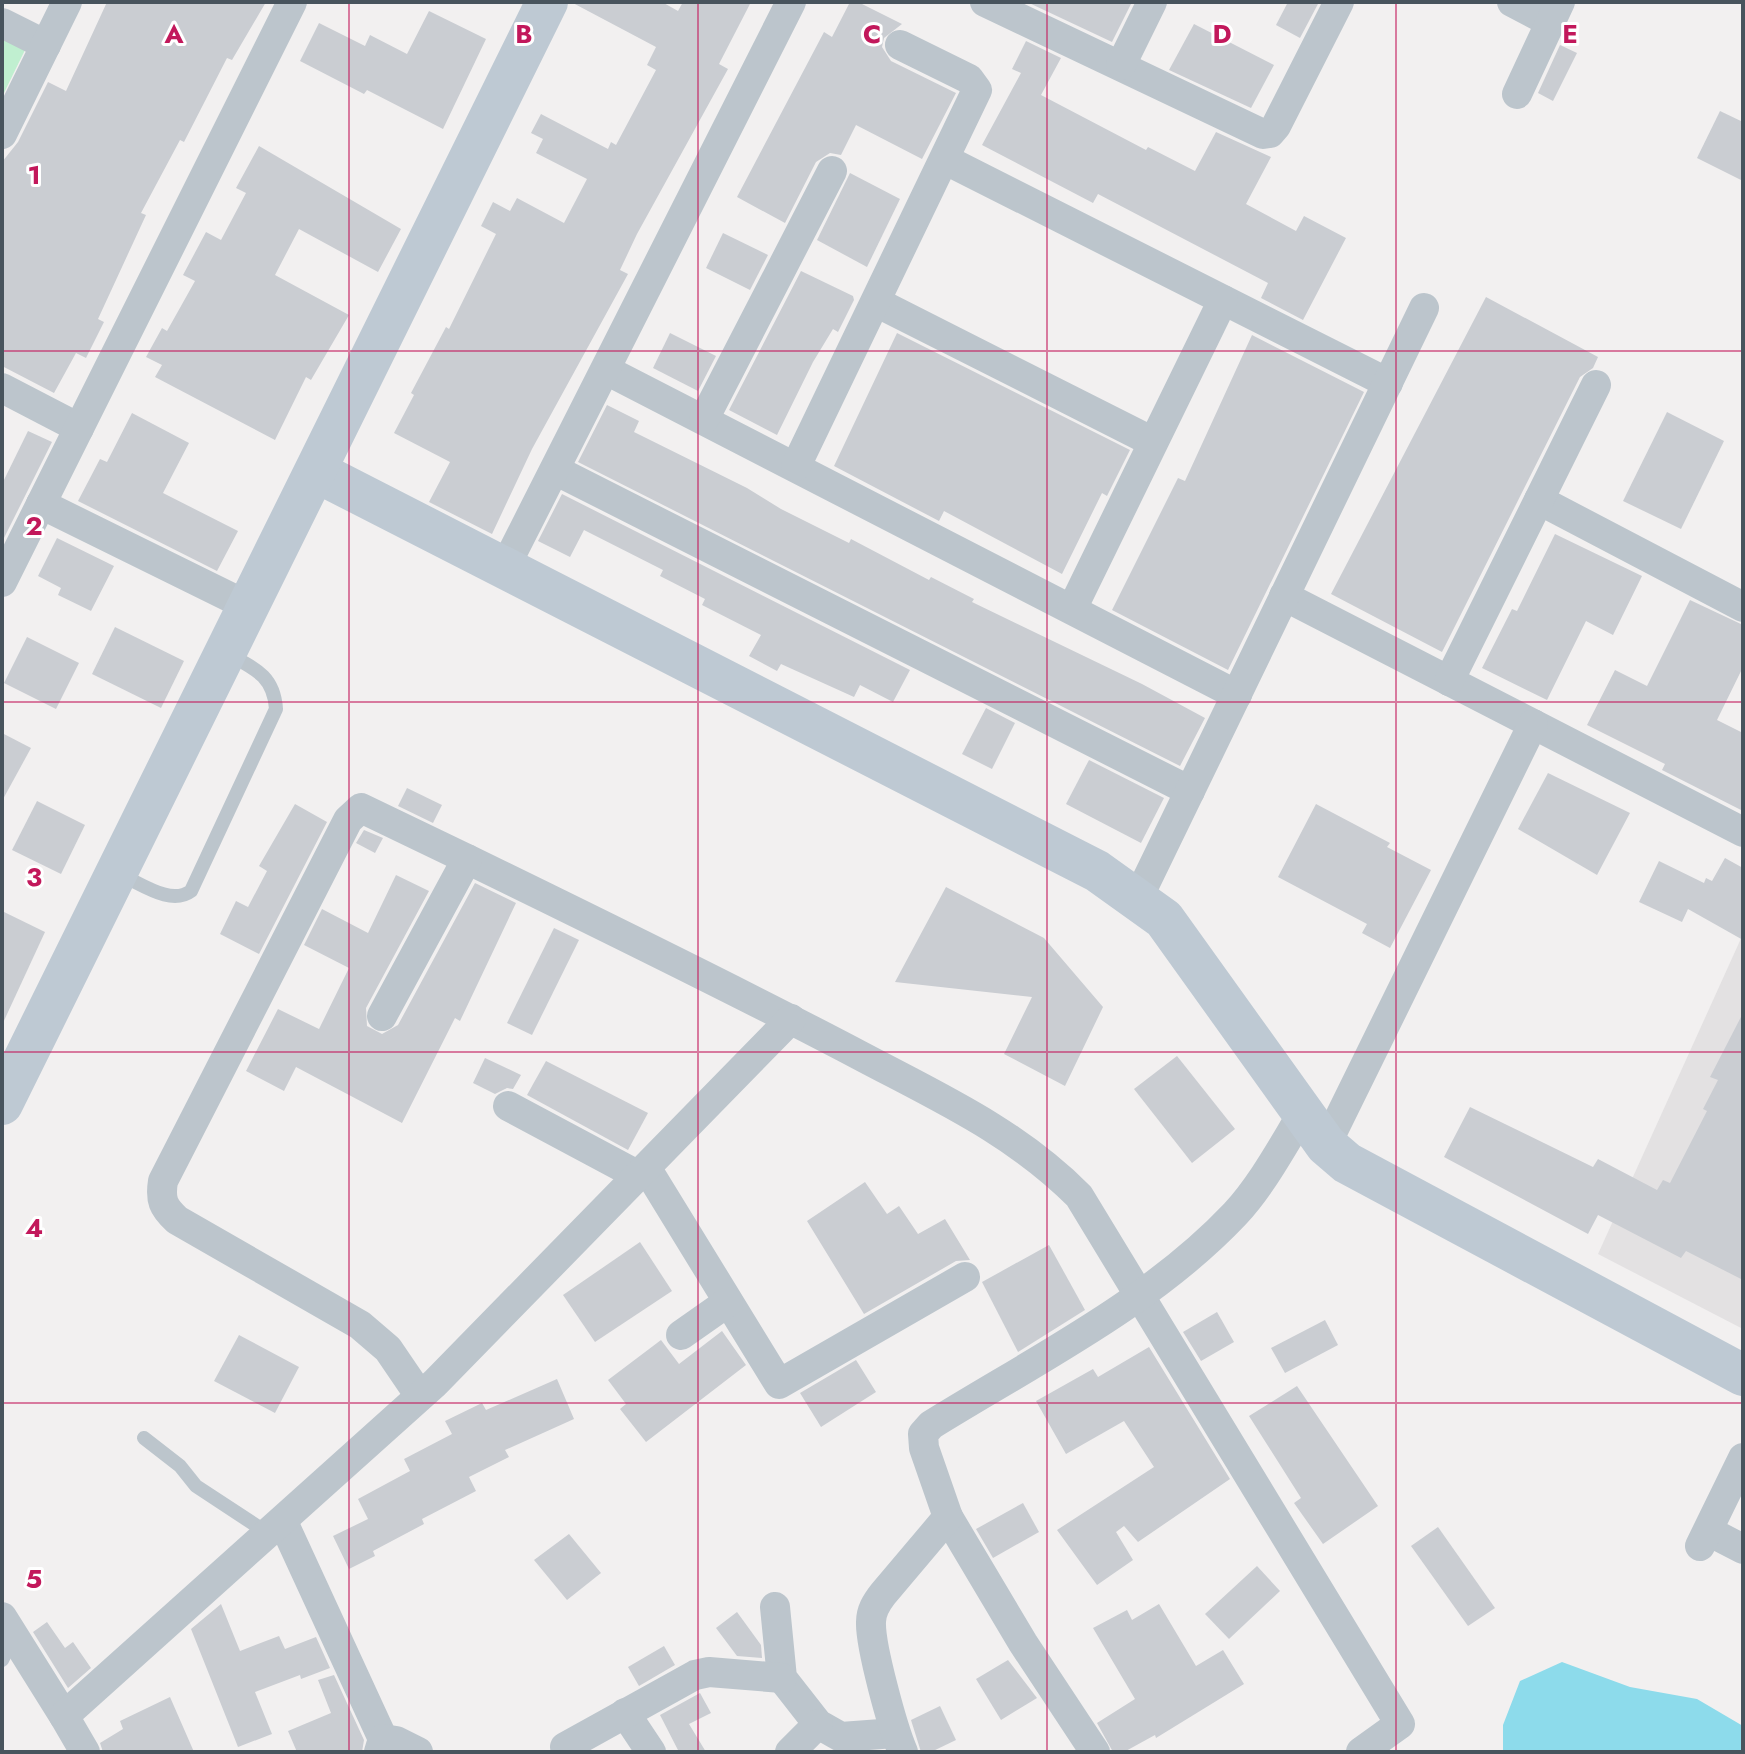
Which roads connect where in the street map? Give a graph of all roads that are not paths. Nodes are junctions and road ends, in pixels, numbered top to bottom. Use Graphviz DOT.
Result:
graph roads {
  1 [pos="67,2"];
  2 [pos="292,2"];
  3 [pos="547,2"];
  4 [pos="791,2"];
  5 [pos="985,2"];
  6 [pos="1152,2"];
  7 [pos="1339,2"];
  8 [pos="1512,2"];
  9 [pos="1555,12"];
  10 [pos="2,23"];
  11 [pos="46,45"];
  12 [pos="900,45"];
  13 [pos="1121,65"];
  14 [pos="1517,94"];
  15 [pos="2,134"];
  16 [pos="946,160"];
  17 [pos="832,171"];
  18 [pos="1223,300"];
  19 [pos="876,302"];
  20 [pos="1424,308"];
  21 [pos="606,370"];
  22 [pos="1388,383"];
  23 [pos="1596,385"];
  24 [pos="2,388"];
  25 [pos="704,419"];
  26 [pos="79,428"];
  27 [pos="1153,442"];
  28 [pos="796,466"];
  29 [pos="555,470"];
  30 [pos="317,472"];
  31 [pos="1539,500"];
  32 [pos="41,504"];
  33 [pos="504,569"];
  34 [pos="2,582"];
  35 [pos="1284,596"];
  36 [pos="250,607"];
  37 [pos="1743,607"];
  38 [pos="1072,609"];
  39 [pos="227,653"];
  40 [pos="1449,681"];
  41 [pos="1237,695"];
  42 [pos="1533,724"];
  43 [pos="1190,791"];
  44 [pos="1743,832"];
  45 [pos="467,859"];
  46 [pos="117,873"];
  47 [pos="1138,898"];
  48 [pos="382,1016"];
  49 [pos="791,1019"];
  50 [pos="13,1052"];
  51 [pos="2,1104"];
  52 [pos="508,1106"];
  53 [pos="1314,1129"];
  54 [pos="643,1173"];
  55 [pos="965,1277"];
  56 [pos="1138,1296"];
  57 [pos="728,1302"];
  58 [pos="681,1335"];
  59 [pos="1743,1375"];
  60 [pos="420,1396"];
  61 [pos="144,1438"];
  62 [pos="1743,1458"];
  63 [pos="948,1517"];
  64 [pos="276,1528"];
  65 [pos="1743,1549"];
  66 [pos="775,1607"];
  67 [pos="5,1632"];
  68 [pos="782,1678"];
  69 [pos="625,1713"];
  70 [pos="64,1716"];
  71 [pos="818,1724"];
  72 [pos="899,1742"];
  73 [pos="381,1745"];
  74 [pos="565,1747"];
  75 [pos="85,1752"];
  76 [pos="418,1752"];
  77 [pos="651,1752"];
  78 [pos="790,1752"];
  79 [pos="1095,1752"];
  80 [pos="1361,1752"];
  1 -- 11 [label="street"];
  2 -- 26 [label="street"];
  3 -- 30 [label="street"];
  4 -- 21 [label="street"];
  5 -- 13 [label="street"];
  6 -- 13 [label="street"];
  7 -- 13 [label="street"];
  8 -- 9 [label="street"];
  9 -- 14 [label="street"];
  10 -- 11 [label="street"];
  11 -- 15 [label="street"];
  12 -- 16 [label="street"];
  16 -- 18 [label="street"];
  16 -- 19 [label="street"];
  17 -- 25 [label="street"];
  18 -- 22 [label="street"];
  18 -- 27 [label="street"];
  19 -- 27 [label="street"];
  19 -- 28 [label="street"];
  20 -- 22 [label="street"];
  21 -- 25 [label="street"];
  21 -- 29 [label="street"];
  22 -- 35 [label="street"];
  23 -- 31 [label="street"];
  24 -- 26 [label="street"];
  25 -- 28 [label="street"];
  26 -- 32 [label="street"];
  27 -- 38 [label="street"];
  28 -- 38 [label="street"];
  29 -- 33 [label="street"];
  29 -- 43 [label="street"];
  30 -- 33 [label="street"];
  30 -- 36 [label="street"];
  31 -- 37 [label="street"];
  31 -- 40 [label="street"];
  32 -- 34 [label="street"];
  32 -- 36 [label="street"];
  33 -- 47 [label="street"];
  35 -- 40 [label="street"];
  35 -- 41 [label="street"];
  36 -- 39 [label="street"];
  38 -- 41 [label="street"];
  39 -- 46 [label="street"];
  39 -- 46 [label="lane"];
  40 -- 42 [label="street"];
  41 -- 43 [label="street"];
  42 -- 44 [label="street"];
  42 -- 53 [label="street"];
  43 -- 47 [label="street"];
  45 -- 48 [label="street"];
  45 -- 49 [label="street"];
  45 -- 60 [label="street"];
  46 -- 50 [label="street"];
  47 -- 53 [label="street"];
  49 -- 54 [label="street"];
  49 -- 56 [label="street"];
  50 -- 51 [label="street"];
  52 -- 54 [label="street"];
  53 -- 56 [label="street"];
  53 -- 59 [label="street"];
  54 -- 57 [label="street"];
  54 -- 60 [label="street"];
  55 -- 57 [label="street"];
  56 -- 63 [label="street"];
  56 -- 80 [label="street"];
  57 -- 58 [label="street"];
  60 -- 64 [label="street"];
  61 -- 64 [label="lane"];
  62 -- 65 [label="street"];
  63 -- 72 [label="street"];
  63 -- 79 [label="street"];
  64 -- 70 [label="street"];
  64 -- 73 [label="street"];
  66 -- 68 [label="street"];
  67 -- 70 [label="street"];
  68 -- 69 [label="street"];
  68 -- 71 [label="street"];
  69 -- 74 [label="street"];
  69 -- 77 [label="street"];
  70 -- 75 [label="street"];
  71 -- 72 [label="street"];
  71 -- 78 [label="street"];
  73 -- 76 [label="street"];
}
